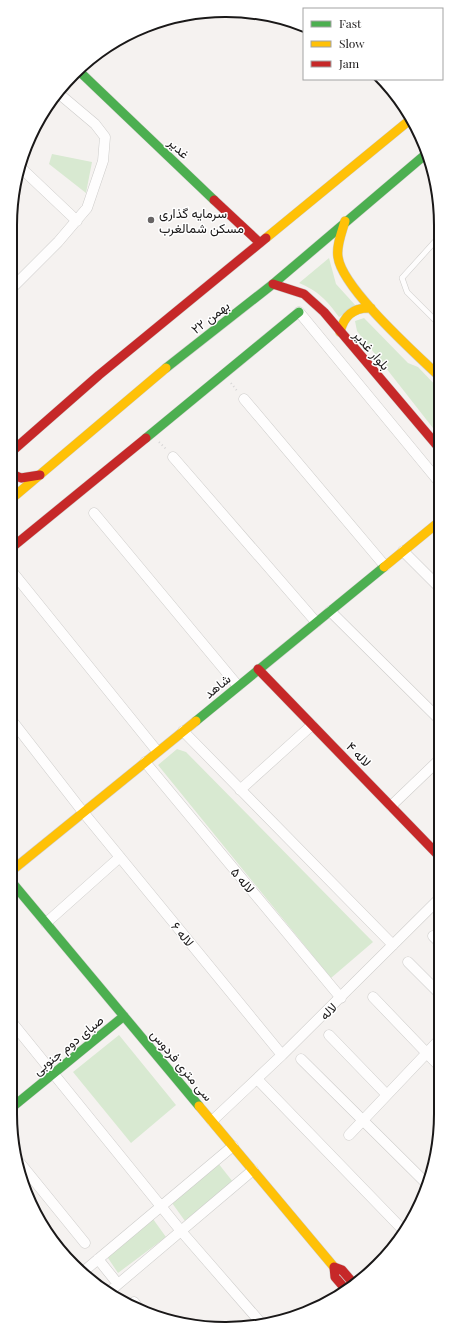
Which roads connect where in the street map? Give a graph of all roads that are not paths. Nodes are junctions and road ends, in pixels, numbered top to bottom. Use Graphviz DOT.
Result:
graph roads {
  1 [pos="82,74"];
  2 [pos="62,96"];
  3 [pos="407,122"];
  4 [pos="423,157"];
  5 [pos="24,171"];
  6 [pos="77,221"];
  7 [pos="345,221"];
  8 [pos="260,243"];
  9 [pos="434,243"];
  10 [pos="17,283"];
  11 [pos="273,284"];
  12 [pos="371,308"];
  13 [pos="299,312"];
  14 [pos="434,319"];
  15 [pos="340,332"];
  16 [pos="434,370"];
  17 [pos="244,399"];
  18 [pos="434,442"];
  19 [pos="17,447"];
  20 [pos="173,457"];
  21 [pos="41,474"];
  22 [pos="434,476"];
  23 [pos="17,478"];
  24 [pos="17,494"];
  25 [pos="94,512"];
  26 [pos="434,526"];
  27 [pos="17,543"];
  28 [pos="403,551"];
  29 [pos="385,566"];
  30 [pos="17,578"];
  31 [pos="434,582"];
  32 [pos="330,611"];
  33 [pos="316,622"];
  34 [pos="258,669"];
  35 [pos="238,686"];
  36 [pos="434,714"];
  37 [pos="312,725"];
  38 [pos="17,727"];
  39 [pos="183,731"];
  40 [pos="158,751"];
  41 [pos="145,762"];
  42 [pos="434,765"];
  43 [pos="240,790"];
  44 [pos="391,806"];
  45 [pos="83,812"];
  46 [pos="434,851"];
  47 [pos="120,857"];
  48 [pos="17,866"];
  49 [pos="17,888"];
  50 [pos="434,904"];
  51 [pos="46,923"];
  52 [pos="393,945"];
  53 [pos="408,962"];
  54 [pos="434,988"];
  55 [pos="373,997"];
  56 [pos="341,998"];
  57 [pos="124,1016"];
  58 [pos="17,1028"];
  59 [pos="329,1035"];
  60 [pos="434,1046"];
  61 [pos="427,1053"];
  62 [pos="282,1055"];
  63 [pos="301,1059"];
  64 [pos="434,1060"];
  65 [pos="54,1073"];
  66 [pos="257,1079"];
  67 [pos="387,1095"];
  68 [pos="17,1103"];
  69 [pos="364,1119"];
  70 [pos="212,1122"];
  71 [pos="350,1135"];
  72 [pos="233,1146"];
  73 [pos="24,1168"];
  74 [pos="253,1170"];
  75 [pos="423,1180"];
  76 [pos="162,1206"];
  77 [pos="400,1227"];
  78 [pos="181,1231"];
  79 [pos="85,1243"];
  80 [pos="98,1259"];
  81 [pos="334,1267"];
  82 [pos="87,1269"];
  83 [pos="351,1280"];
  84 [pos="118,1284"];
  85 [pos="343,1286"];
  86 [pos="113,1289"];
  87 [pos="258,1319"];
  1 -- 8 [label="main road, غدیر"];
  2 -- 6 [label="street"];
  3 -- 8 [label="main road, ۲۲ بهمن"];
  4 -- 7 [label="main road, ۲۲ بهمن"];
  5 -- 6 [label="street"];
  6 -- 10 [label="street"];
  7 -- 11 [label="main road, ۲۲ بهمن"];
  7 -- 12 [label="main road"];
  8 -- 19 [label="main road, ۲۲ بهمن"];
  9 -- 14 [label="lane"];
  11 -- 15 [label="main road, بلوار غدیر"];
  11 -- 21 [label="main road, ۲۲ بهمن"];
  12 -- 15 [label="main road"];
  12 -- 16 [label="main road"];
  13 -- 22 [label="street"];
  13 -- 27 [label="main road"];
  15 -- 18 [label="main road, بلوار غدیر"];
  17 -- 29 [label="street"];
  20 -- 33 [label="street"];
  21 -- 23 [label="main road"];
  21 -- 24 [label="main road, ۲۲ بهمن"];
  25 -- 35 [label="street"];
  26 -- 28 [label="main road, شاهد"];
  28 -- 29 [label="main road, شاهد"];
  28 -- 31 [label="street"];
  29 -- 32 [label="main road, شاهد"];
  30 -- 40 [label="street"];
  32 -- 33 [label="main road, شاهد"];
  32 -- 36 [label="street"];
  33 -- 34 [label="main road, شاهد"];
  34 -- 35 [label="main road, شاهد"];
  34 -- 37 [label="main road, لاله ۴"];
  35 -- 39 [label="main road, شاهد"];
  37 -- 43 [label="street"];
  37 -- 44 [label="main road, لاله ۴"];
  38 -- 45 [label="street, لاله ۶"];
  39 -- 40 [label="main road, شاهد"];
  39 -- 43 [label="street"];
  40 -- 41 [label="main road, شاهد"];
  41 -- 45 [label="main road, شاهد"];
  41 -- 56 [label="street, لاله ۵"];
  42 -- 44 [label="street"];
  43 -- 52 [label="street"];
  44 -- 46 [label="main road, لاله ۴"];
  45 -- 47 [label="street, لاله ۶"];
  45 -- 48 [label="main road, شاهد"];
  47 -- 51 [label="street"];
  47 -- 62 [label="street, لاله ۶"];
  49 -- 51 [label="main road, سی متری فردوس"];
  50 -- 52 [label="street, لاله"];
  51 -- 57 [label="main road, سی متری فردوس"];
  52 -- 56 [label="street, لاله"];
  53 -- 54 [label="street"];
  55 -- 61 [label="street"];
  56 -- 62 [label="street, لاله"];
  57 -- 65 [label="main road, صبای دوم جنوبی"];
  57 -- 70 [label="main road, سی متری فردوس"];
  58 -- 65 [label="street"];
  59 -- 67 [label="street"];
  60 -- 61 [label="street"];
  61 -- 64 [label="street"];
  61 -- 67 [label="street"];
  62 -- 66 [label="street, لاله"];
  63 -- 69 [label="street"];
  65 -- 68 [label="main road, صبای دوم جنوبی"];
  65 -- 76 [label="street"];
  66 -- 70 [label="street, لاله"];
  66 -- 77 [label="street"];
  67 -- 69 [label="street"];
  69 -- 71 [label="street"];
  69 -- 75 [label="street"];
  70 -- 72 [label="main road, سی متری فردوس"];
  72 -- 74 [label="main road, سی متری فردوس"];
  72 -- 76 [label="street"];
  73 -- 79 [label="street"];
  74 -- 78 [label="street"];
  74 -- 81 [label="main road, سی متری فردوس"];
  76 -- 78 [label="street"];
  76 -- 80 [label="street"];
  78 -- 84 [label="street"];
  78 -- 87 [label="street"];
  80 -- 82 [label="street"];
  80 -- 84 [label="street"];
  81 -- 83 [label="main road"];
  81 -- 85 [label="main road"];
  84 -- 86 [label="street"];
}
